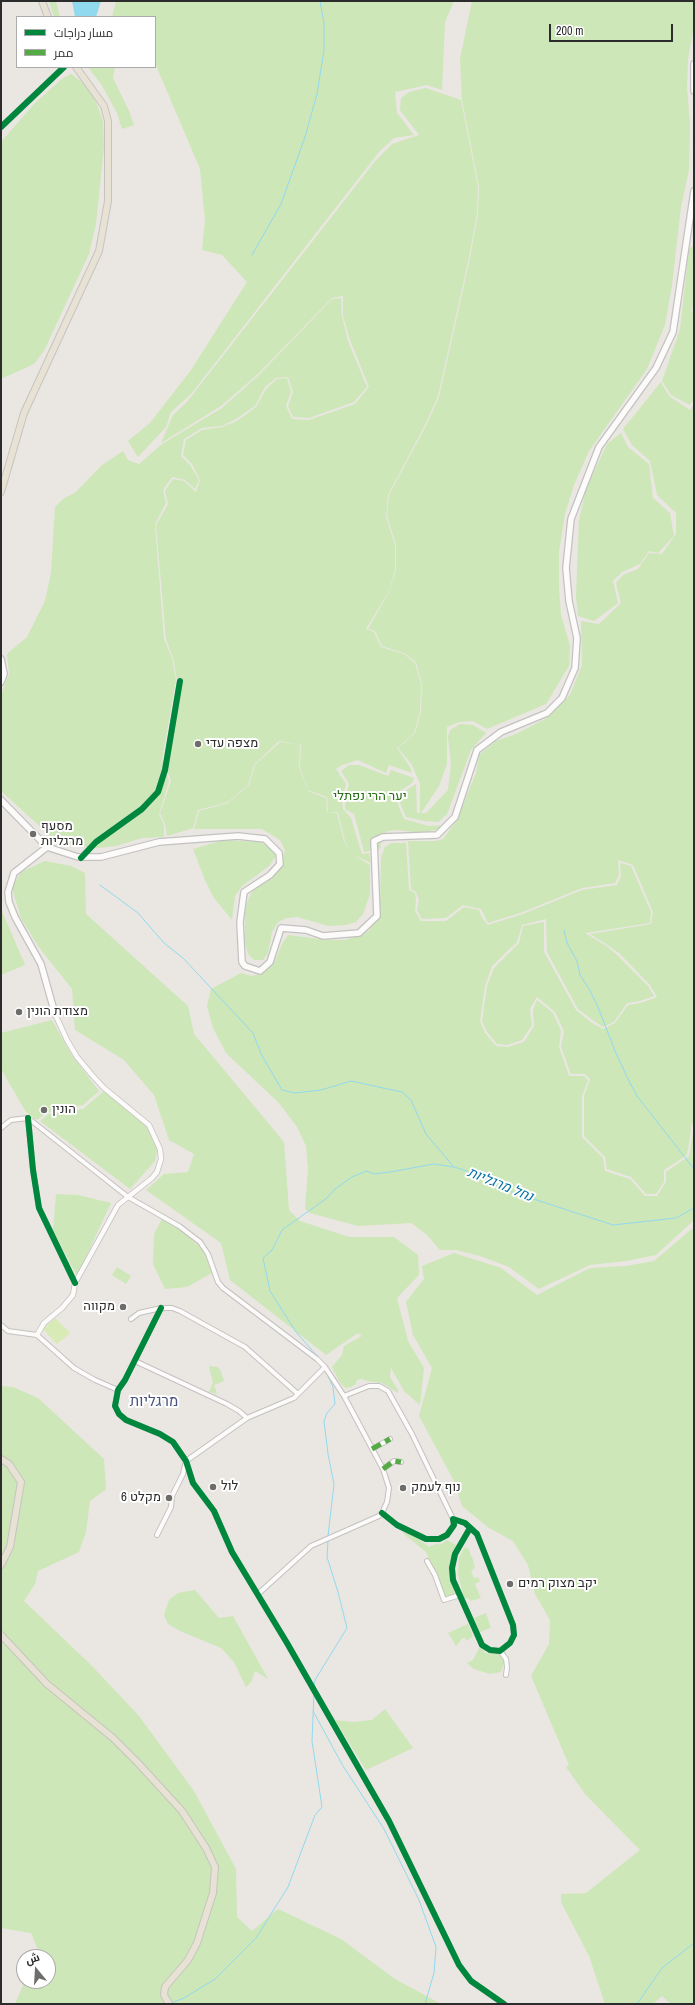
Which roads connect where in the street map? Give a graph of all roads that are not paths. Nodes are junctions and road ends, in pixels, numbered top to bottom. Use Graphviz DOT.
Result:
graph roads {
  1 [pos="42,1"];
  2 [pos="48,16"];
  3 [pos="694,64"];
  4 [pos="63,68"];
  5 [pos="77,68"];
  6 [pos="694,91"];
  7 [pos="1,127"];
  8 [pos="694,191"];
  9 [pos="1,492"];
  10 [pos="1,659"];
  11 [pos="180,681"];
  12 [pos="1,682"];
  13 [pos="1,800"];
  14 [pos="47,847"];
  15 [pos="81,858"];
  16 [pos="56,1014"];
  17 [pos="28,1118"];
  18 [pos="1,1128"];
  19 [pos="128,1197"];
  20 [pos="75,1283"];
  21 [pos="161,1308"];
  22 [pos="131,1319"];
  23 [pos="1,1325"];
  24 [pos="37,1335"];
  25 [pos="135,1361"];
  26 [pos="325,1367"];
  27 [pos="118,1390"];
  28 [pos="298,1394"];
  29 [pos="344,1396"];
  30 [pos="246,1418"];
  31 [pos="390,1439"];
  32 [pos="372,1448"];
  33 [pos="1,1459"];
  34 [pos="186,1461"];
  35 [pos="401,1462"];
  36 [pos="383,1468"];
  37 [pos="382,1513"];
  38 [pos="453,1519"];
  39 [pos="470,1528"];
  40 [pos="157,1535"];
  41 [pos="427,1561"];
  42 [pos="1,1565"];
  43 [pos="258,1594"];
  44 [pos="460,1595"];
  45 [pos="1,1635"];
  46 [pos="500,1651"];
  47 [pos="506,1675"];
  48 [pos="169,2004"];
  49 [pos="504,2004"];
  1 -- 2 [label="main road"];
  3 -- 6 [label="main road"];
  4 -- 7 [label="street"];
  5 -- 9 [label="main road"];
  8 -- 15 [label="main road"];
  10 -- 12 [label="main road"];
  11 -- 15 [label="street"];
  13 -- 14 [label="main road"];
  14 -- 15 [label="main road"];
  14 -- 16 [label="main road"];
  16 -- 19 [label="street"];
  17 -- 18 [label="street"];
  17 -- 19 [label="street"];
  17 -- 20 [label="street"];
  19 -- 20 [label="street"];
  19 -- 26 [label="street"];
  20 -- 24 [label="street"];
  21 -- 22 [label="street"];
  21 -- 25 [label="street"];
  21 -- 28 [label="street"];
  23 -- 24 [label="street"];
  24 -- 27 [label="street"];
  25 -- 27 [label="street"];
  25 -- 30 [label="street"];
  26 -- 28 [label="street"];
  26 -- 29 [label="street"];
  27 -- 34 [label="street"];
  28 -- 30 [label="street"];
  29 -- 32 [label="street"];
  29 -- 38 [label="street"];
  30 -- 34 [label="street"];
  31 -- 32 [label="street"];
  32 -- 36 [label="street"];
  33 -- 42 [label="main road"];
  34 -- 40 [label="street"];
  34 -- 43 [label="street"];
  35 -- 36 [label="street"];
  36 -- 37 [label="street"];
  37 -- 38 [label="street"];
  37 -- 43 [label="street"];
  38 -- 39 [label="street"];
  39 -- 44 [label="street"];
  39 -- 46 [label="street"];
  41 -- 44 [label="street"];
  43 -- 49 [label="street"];
  44 -- 46 [label="street"];
  45 -- 48 [label="main road"];
  46 -- 47 [label="street"];
}
